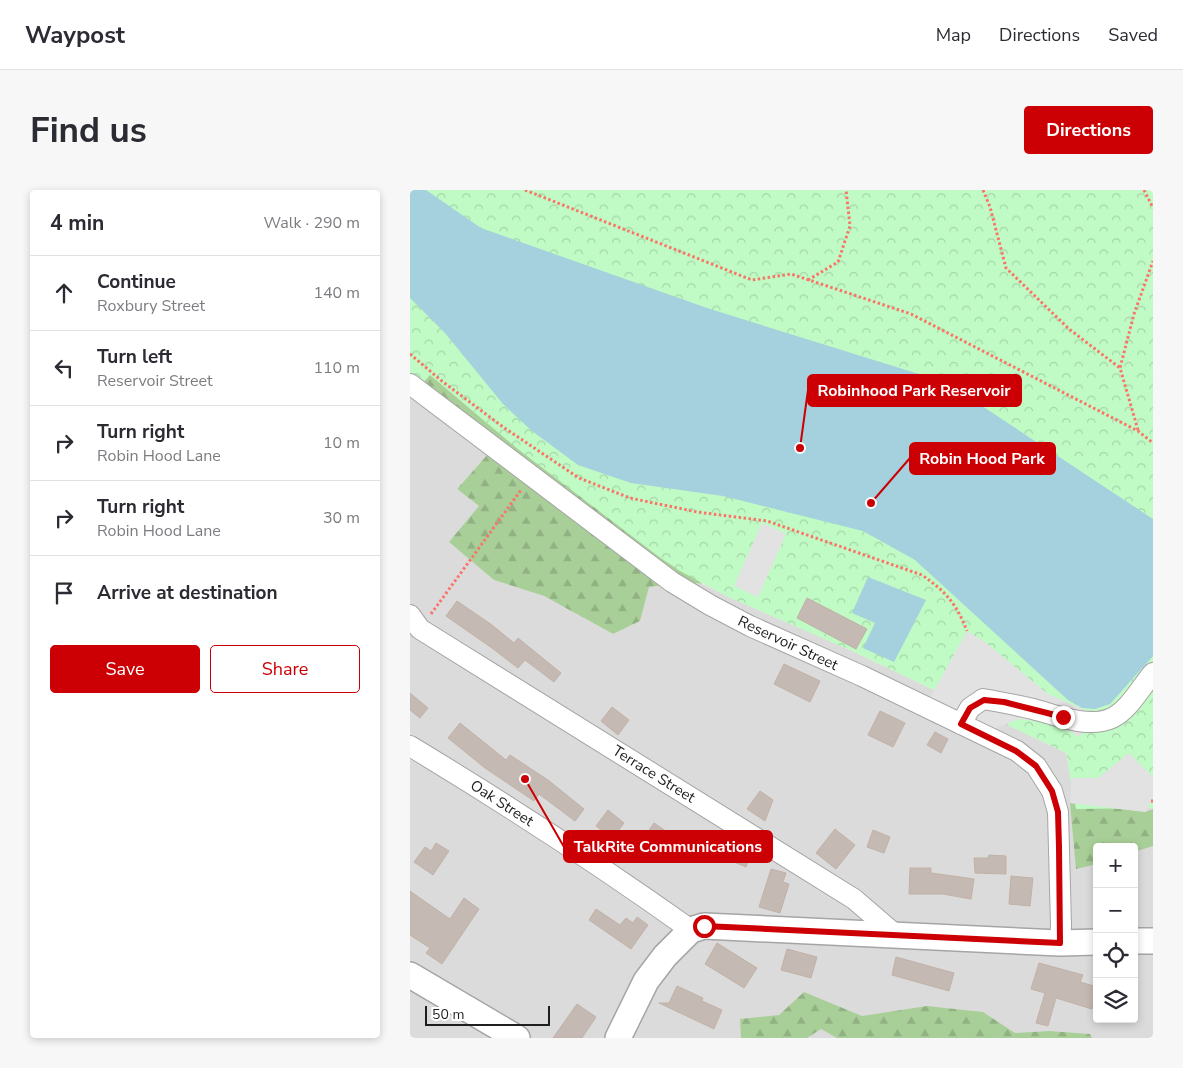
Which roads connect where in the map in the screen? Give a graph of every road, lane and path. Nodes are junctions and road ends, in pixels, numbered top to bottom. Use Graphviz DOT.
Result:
graph roads {
  1 [pos="524,190"];
  2 [pos="846,190"];
  3 [pos="983,190"];
  4 [pos="1144,190"];
  5 [pos="1153,208"];
  6 [pos="1153,261"];
  7 [pos="808,280"];
  8 [pos="410,354"];
  9 [pos="1120,368"];
  10 [pos="410,384"];
  11 [pos="1138,431"];
  12 [pos="1153,443"];
  13 [pos="531,476"];
  14 [pos="415,622"];
  15 [pos="967,631"];
  16 [pos="1153,673"];
  17 [pos="961,724"];
  18 [pos="410,746"];
  19 [pos="691,930"];
  20 [pos="896,936"];
  21 [pos="1138,941"];
  22 [pos="1153,941"];
  23 [pos="1093,942"];
  24 [pos="1060,943"];
  25 [pos="410,975"];
  26 [pos="517,1038"];
  27 [pos="618,1038"];
  1 -- 7 [label="path"];
  2 -- 7 [label="path"];
  3 -- 9 [label="path"];
  4 -- 5 [label="path"];
  6 -- 9 [label="path"];
  7 -- 11 [label="path"];
  8 -- 15 [label="path"];
  9 -- 11 [label="path"];
  10 -- 13 [label="street, Reservoir Street"];
  11 -- 12 [label="path"];
  13 -- 14 [label="path"];
  13 -- 17 [label="street, Reservoir Street"];
  14 -- 20 [label="street, Terrace Street"];
  16 -- 17 [label="street"];
  17 -- 24 [label="street, Reservoir Street"];
  18 -- 19 [label="street, Oak Street"];
  19 -- 20 [label="street"];
  19 -- 27 [label="street"];
  20 -- 24 [label="street"];
  21 -- 22 [label="street"];
  23 -- 24 [label="street"];
  25 -- 26 [label="street"];
}
